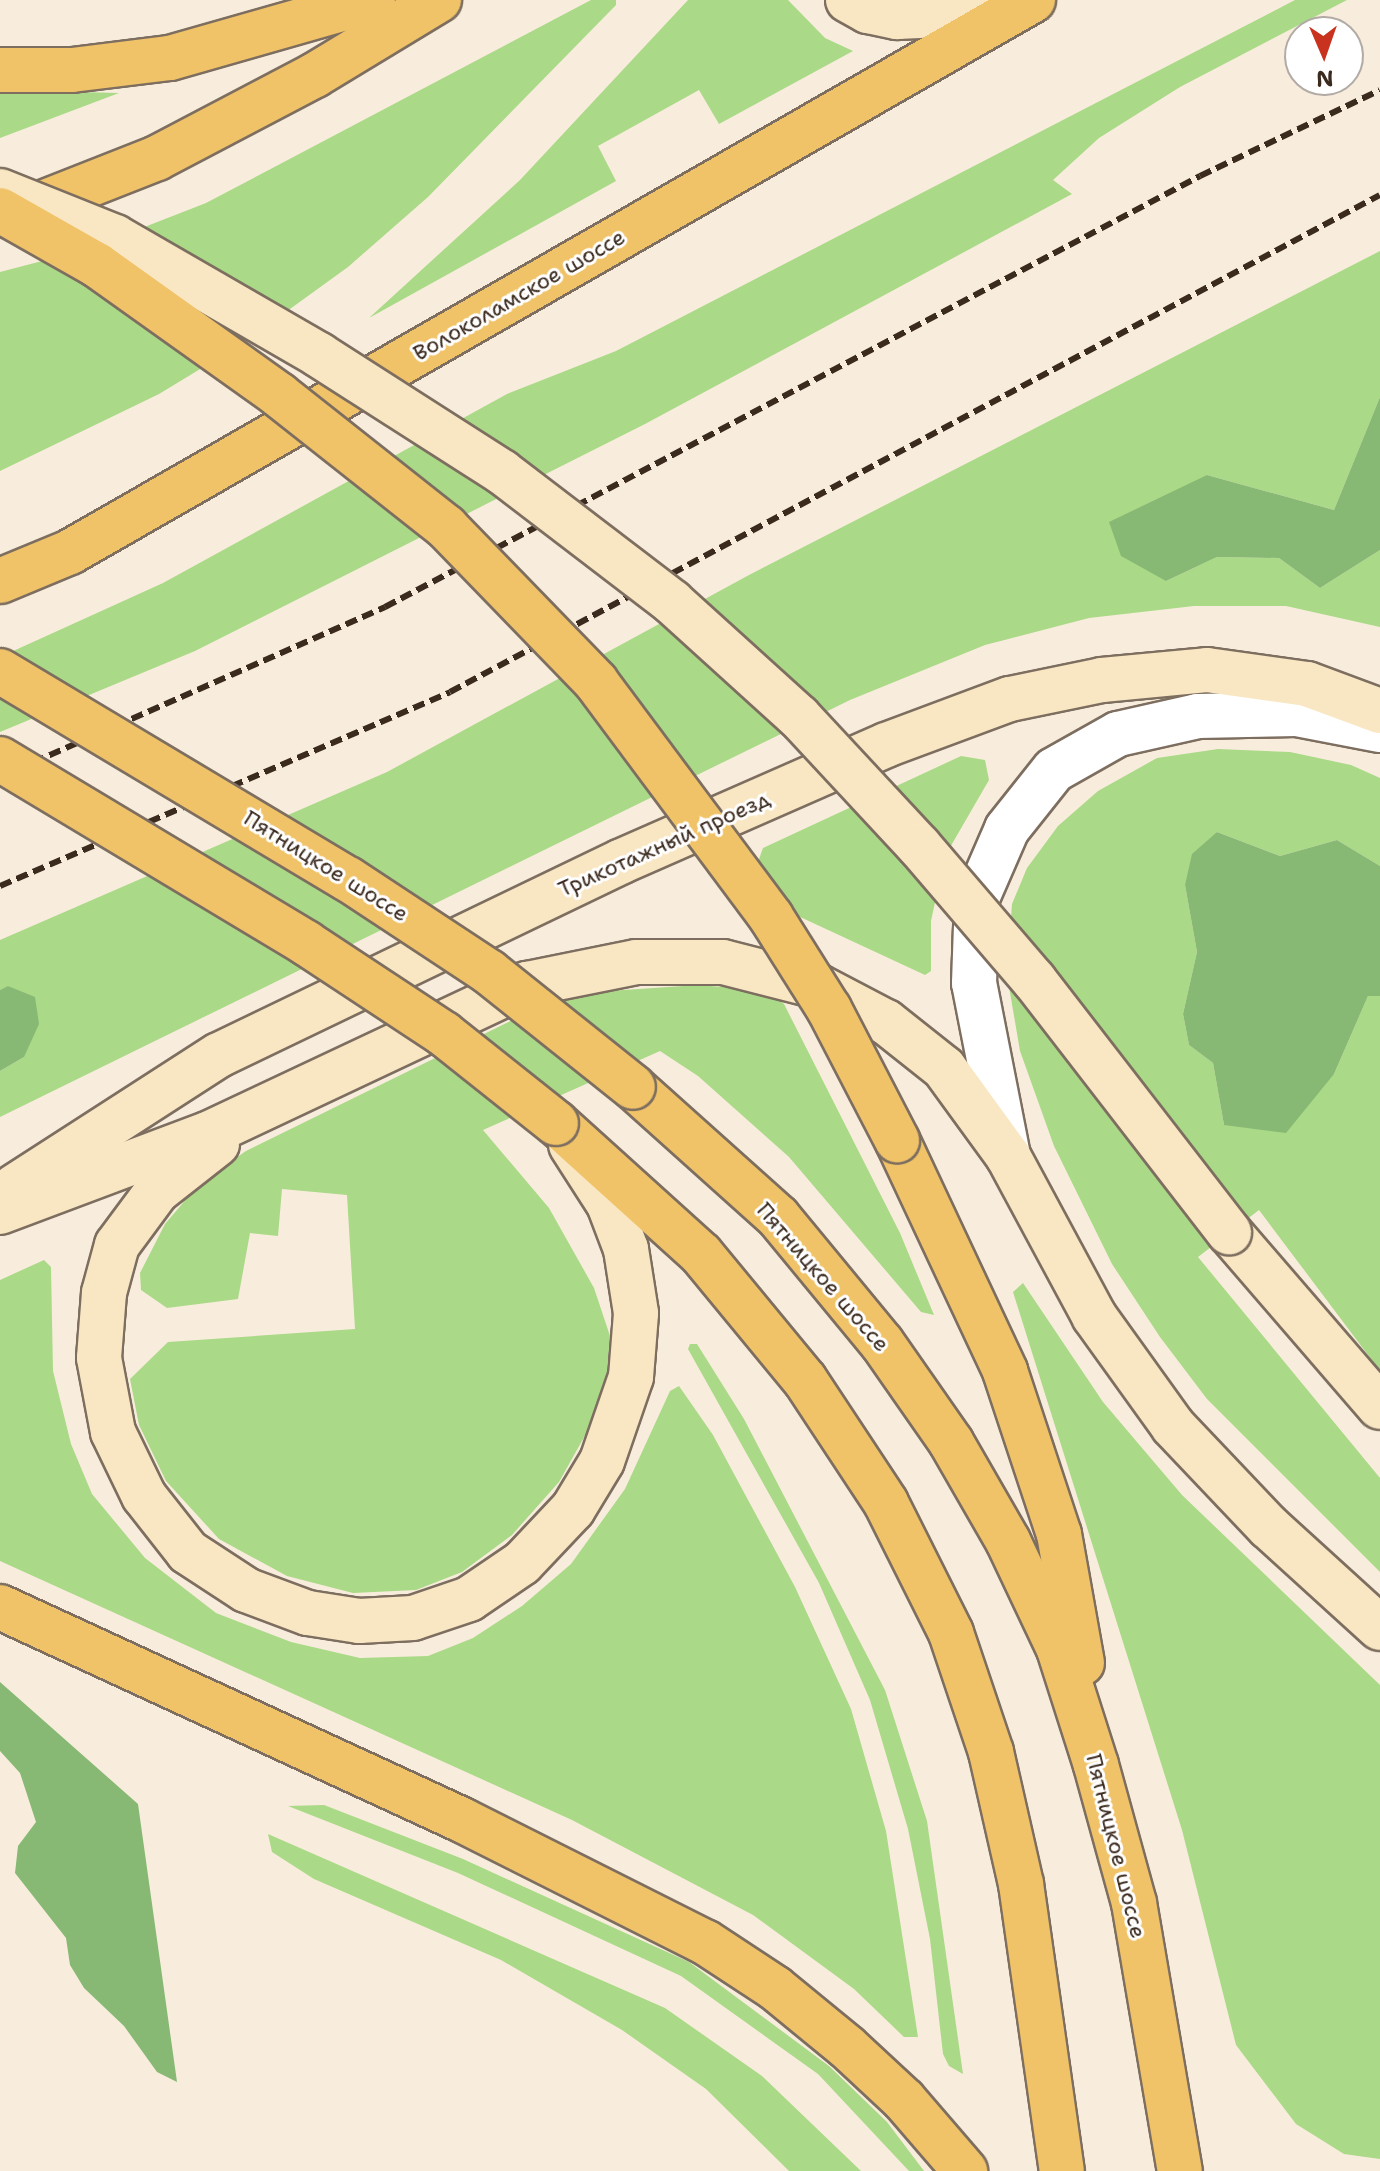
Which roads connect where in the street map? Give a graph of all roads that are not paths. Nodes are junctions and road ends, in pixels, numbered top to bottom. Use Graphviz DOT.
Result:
graph roads {
  1 [pos="373,0"];
  2 [pos="439,0"];
  3 [pos="848,0"];
  4 [pos="1016,0"];
  5 [pos="1033,0"];
  6 [pos="0,70"];
  7 [pos="0,191"];
  8 [pos="0,210"];
  9 [pos="0,218"];
  10 [pos="0,581"];
  11 [pos="0,671"];
  12 [pos="1380,711"];
  13 [pos="1380,730"];
  14 [pos="0,759"];
  15 [pos="300,1092"];
  16 [pos="556,1123"];
  17 [pos="1008,1156"];
  18 [pos="0,1196"];
  19 [pos="0,1212"];
  20 [pos="1380,1407"];
  21 [pos="0,1607"];
  22 [pos="1380,1628"];
  23 [pos="1096,1765"];
  24 [pos="965,2171"];
  25 [pos="1062,2171"];
  26 [pos="1180,2171"];
  1 -- 6 [label="main road"];
  2 -- 9 [label="main road"];
  3 -- 4 [label="main road"];
  5 -- 10 [label="main road, Волоколамское шоссе"];
  7 -- 20 [label="main road, bridge"];
  8 -- 23 [label="main road, bridge"];
  11 -- 23 [label="main road, Пятницкое шоссе, bridge"];
  12 -- 18 [label="main road, Трикотажный проезд"];
  13 -- 17 [label="street"];
  14 -- 16 [label="main road, bridge"];
  15 -- 16 [label="main road"];
  15 -- 17 [label="main road"];
  15 -- 19 [label="main road"];
  16 -- 25 [label="main road"];
  17 -- 22 [label="main road"];
  21 -- 24 [label="main road"];
  23 -- 26 [label="main road, Пятницкое шоссе"];
}
